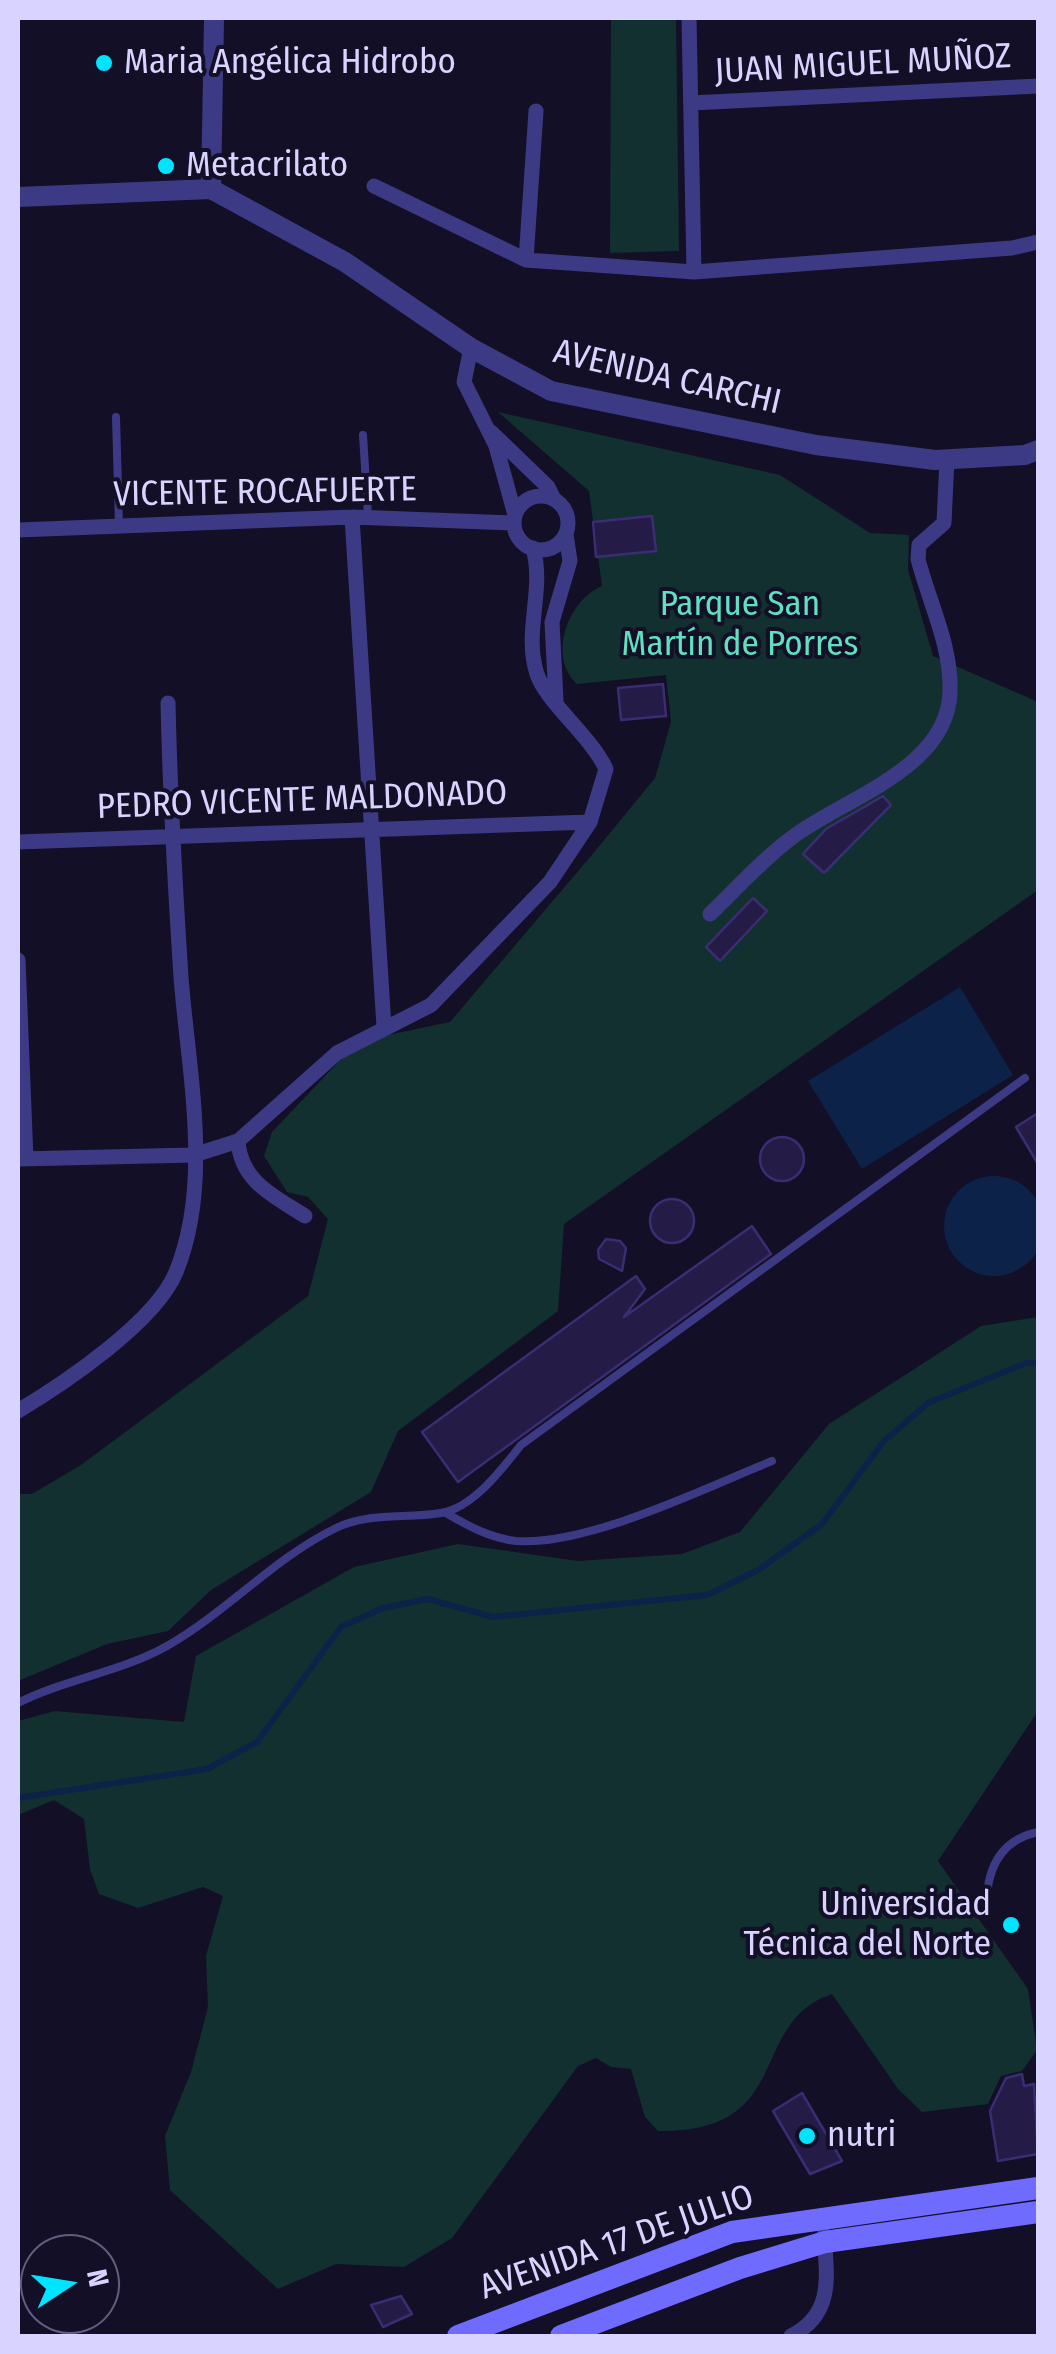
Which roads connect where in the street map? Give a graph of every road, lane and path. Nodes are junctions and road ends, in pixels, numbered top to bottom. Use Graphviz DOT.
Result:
graph roads {
  1 [pos="214,18"];
  2 [pos="689,18"];
  3 [pos="1038,86"];
  4 [pos="691,104"];
  5 [pos="536,111"];
  6 [pos="374,186"];
  7 [pos="211,189"];
  8 [pos="18,197"];
  9 [pos="1038,242"];
  10 [pos="526,260"];
  11 [pos="694,272"];
  12 [pos="472,348"];
  13 [pos="116,417"];
  14 [pos="488,430"];
  15 [pos="363,435"];
  16 [pos="1038,450"];
  17 [pos="947,459"];
  18 [pos="554,499"];
  19 [pos="360,517"];
  20 [pos="514,519"];
  21 [pos="119,526"];
  22 [pos="18,530"];
  23 [pos="566,534"];
  24 [pos="533,548"];
  25 [pos="556,700"];
  26 [pos="168,702"];
  27 [pos="590,822"];
  28 [pos="369,828"];
  29 [pos="171,836"];
  30 [pos="18,842"];
  31 [pos="710,914"];
  32 [pos="18,960"];
  33 [pos="384,1027"];
  34 [pos="1025,1078"];
  35 [pos="238,1141"];
  36 [pos="194,1155"];
  37 [pos="22,1159"];
  38 [pos="305,1216"];
  39 [pos="18,1411"];
  40 [pos="772,1461"];
  41 [pos="446,1513"];
  42 [pos="18,1702"];
  43 [pos="1038,1832"];
  44 [pos="987,1894"];
  45 [pos="1038,2188"];
  46 [pos="1038,2212"];
  47 [pos="823,2216"];
  48 [pos="825,2242"];
  49 [pos="458,2336"];
  50 [pos="561,2336"];
  51 [pos="791,2336"];
  1 -- 7 [label="street"];
  2 -- 4 [label="street"];
  3 -- 4 [label="street, JUAN MIGUEL MUÑOZ"];
  4 -- 11 [label="street"];
  5 -- 10 [label="street"];
  6 -- 10 [label="street"];
  7 -- 8 [label="street"];
  7 -- 12 [label="street, AVENIDA CARCHI"];
  9 -- 11 [label="street"];
  10 -- 11 [label="street"];
  12 -- 14 [label="street"];
  12 -- 17 [label="street, AVENIDA CARCHI"];
  13 -- 21 [label="lane"];
  14 -- 18 [label="street"];
  14 -- 20 [label="street"];
  15 -- 19 [label="lane"];
  16 -- 17 [label="street, AVENIDA CARCHI"];
  17 -- 31 [label="street"];
  18 -- 20 [label="street"];
  18 -- 23 [label="street"];
  19 -- 20 [label="street, VICENTE ROCAFUERTE"];
  19 -- 21 [label="street, VICENTE ROCAFUERTE"];
  19 -- 28 [label="street"];
  20 -- 24 [label="street"];
  21 -- 22 [label="street, VICENTE ROCAFUERTE"];
  23 -- 24 [label="street"];
  23 -- 25 [label="street"];
  24 -- 25 [label="street"];
  25 -- 27 [label="street"];
  26 -- 29 [label="street"];
  27 -- 28 [label="street, PEDRO VICENTE MALDONADO"];
  27 -- 33 [label="street"];
  28 -- 29 [label="street, PEDRO VICENTE MALDONADO"];
  28 -- 33 [label="street"];
  29 -- 30 [label="street, PEDRO VICENTE MALDONADO"];
  29 -- 36 [label="street"];
  32 -- 37 [label="street"];
  33 -- 35 [label="street"];
  34 -- 41 [label="lane"];
  35 -- 36 [label="street"];
  35 -- 38 [label="street"];
  36 -- 37 [label="street"];
  36 -- 39 [label="street"];
  40 -- 41 [label="lane"];
  41 -- 42 [label="lane"];
  43 -- 44 [label="lane"];
  45 -- 47 [label="main road, AVENIDA 17 DE JULIO"];
  46 -- 48 [label="main road, AVENIDA 17 DE JULIO"];
  47 -- 48 [label="street"];
  47 -- 49 [label="main road, AVENIDA 17 DE JULIO"];
  48 -- 50 [label="main road, AVENIDA 17 DE JULIO"];
  48 -- 51 [label="street"];
}
